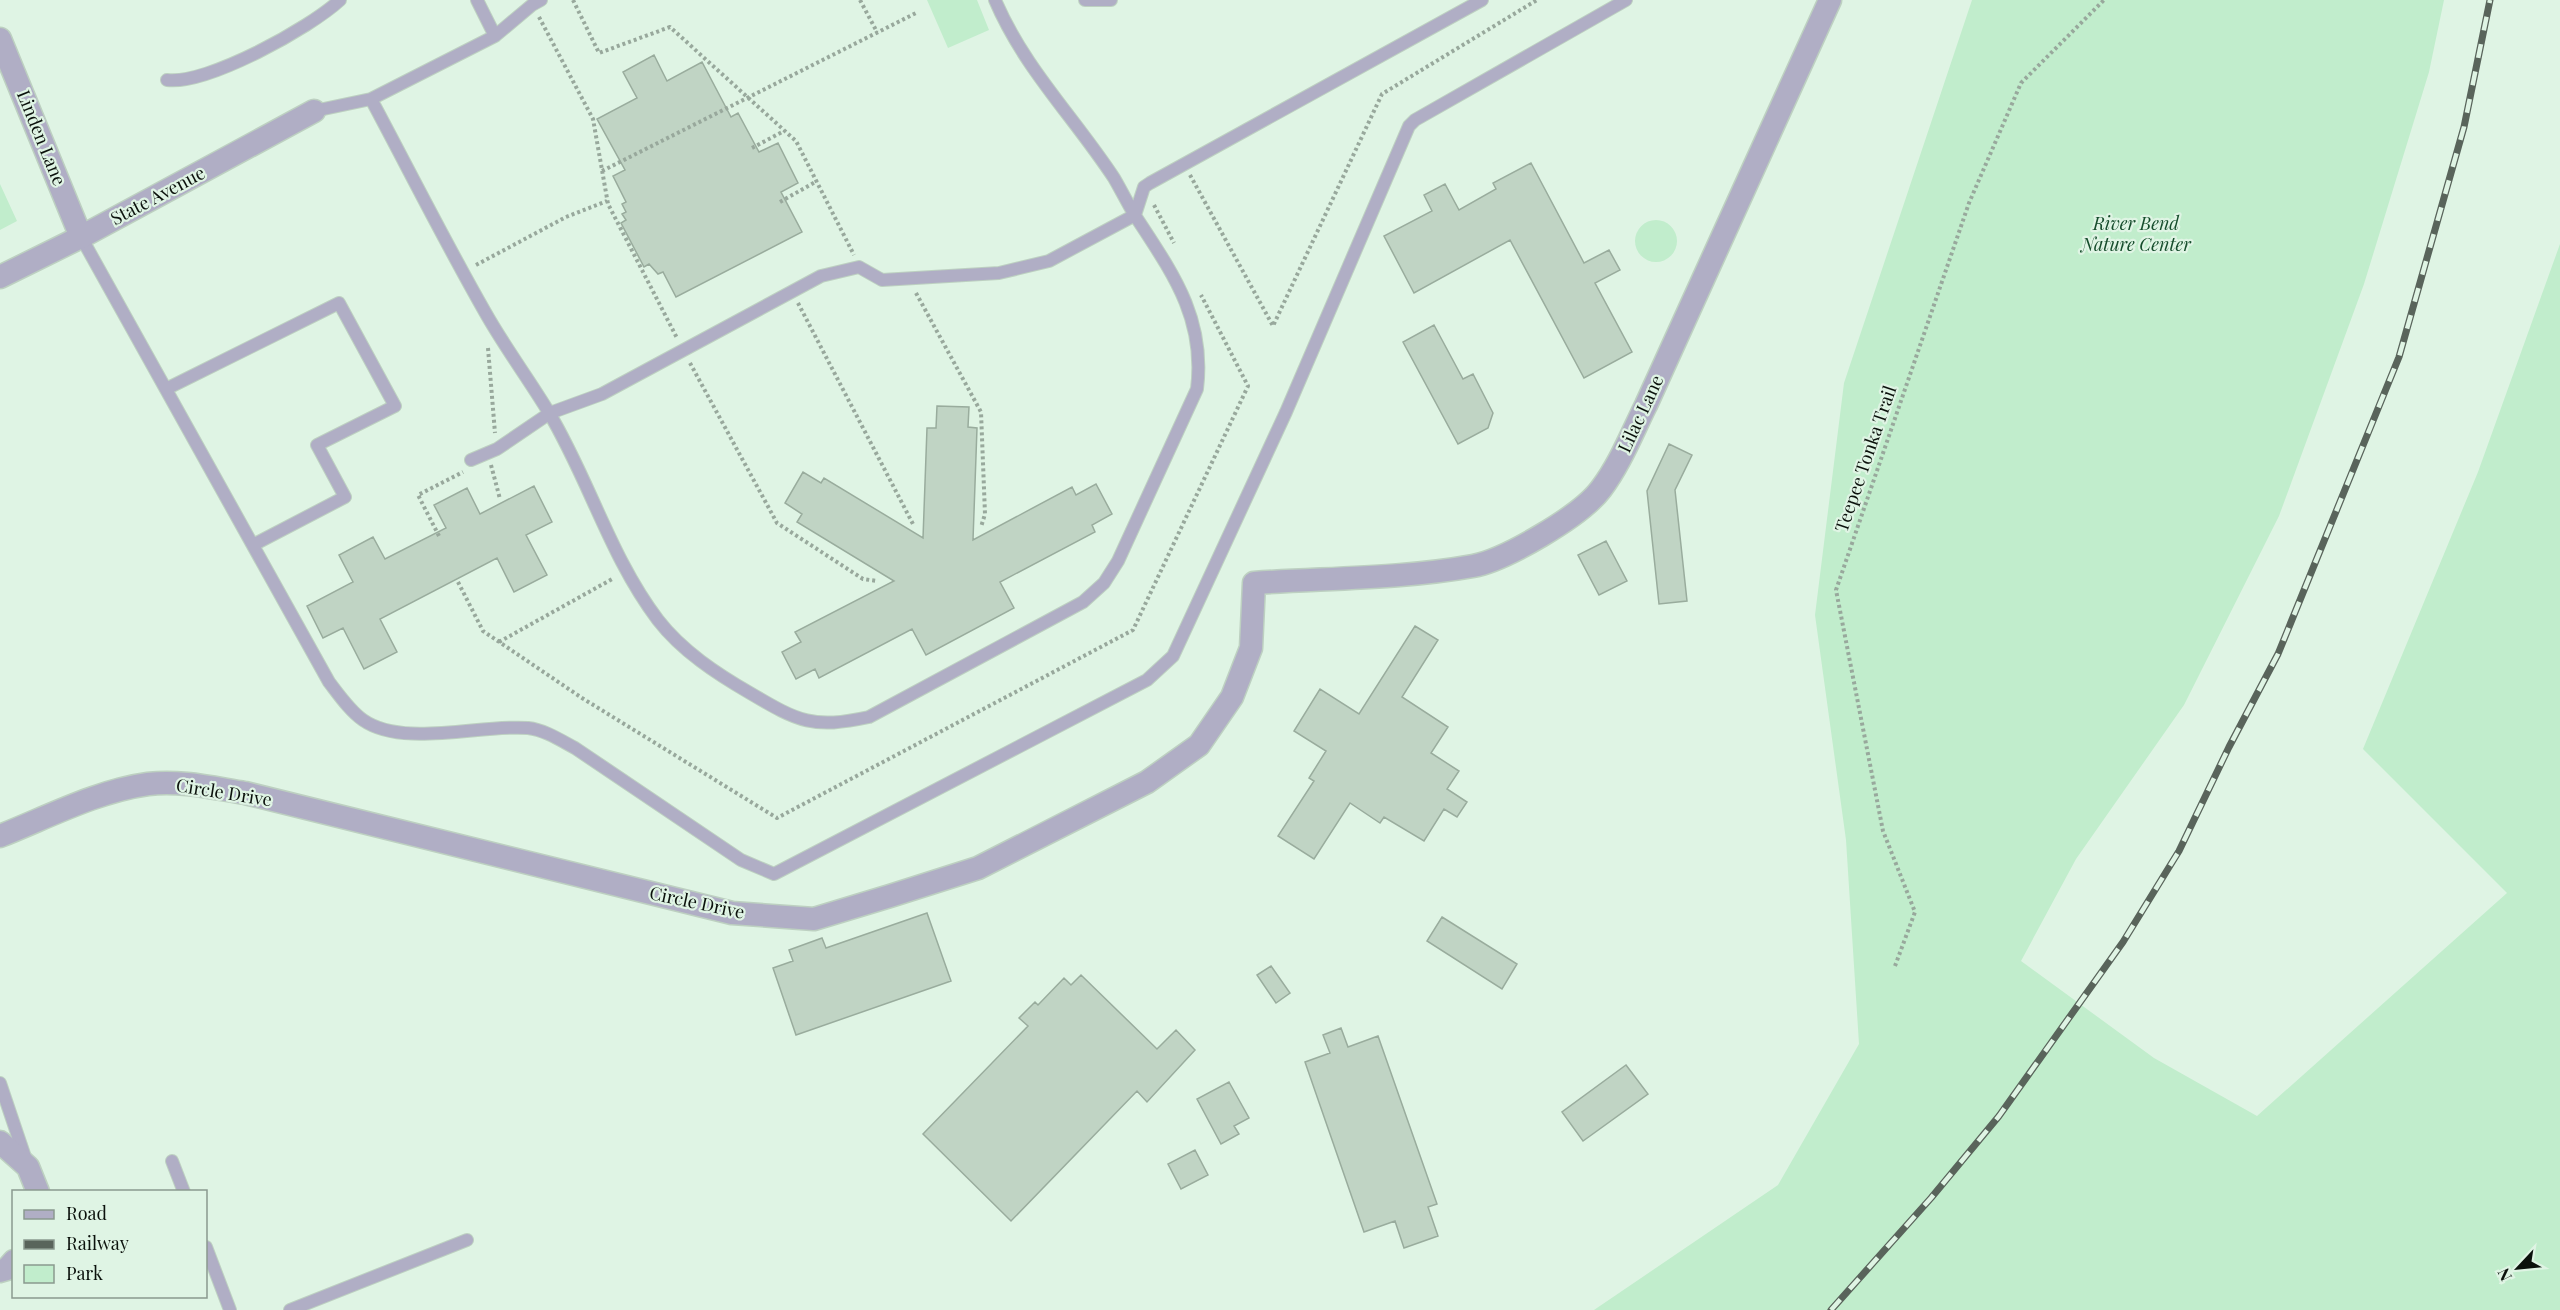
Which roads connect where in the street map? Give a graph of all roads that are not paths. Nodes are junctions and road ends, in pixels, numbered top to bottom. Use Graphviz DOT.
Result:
graph roads {
  1 [pos="340,0"];
  2 [pos="477,0"];
  3 [pos="995,0"];
  4 [pos="1085,0"];
  5 [pos="1111,0"];
  6 [pos="1482,0"];
  7 [pos="1626,0"];
  8 [pos="1830,0"];
  9 [pos="537,2"];
  10 [pos="495,36"];
  11 [pos="0,39"];
  12 [pos="167,80"];
  13 [pos="371,99"];
  14 [pos="314,111"];
  15 [pos="1135,215"];
  16 [pos="81,237"];
  17 [pos="0,277"];
  18 [pos="166,389"];
  19 [pos="550,413"];
  20 [pos="470,464"];
  21 [pos="252,545"];
  22 [pos="1254,583"];
  23 [pos="0,836"];
  24 [pos="0,1083"];
  25 [pos="0,1143"];
  26 [pos="172,1161"];
  27 [pos="28,1167"];
  28 [pos="38,1190"];
  29 [pos="184,1190"];
  30 [pos="467,1240"];
  31 [pos="207,1250"];
  32 [pos="230,1310"];
  33 [pos="290,1310"];
  1 -- 12 [label="lane"];
  2 -- 10 [label="lane"];
  3 -- 15 [label="lane"];
  4 -- 5 [label="lane"];
  6 -- 15 [label="lane"];
  7 -- 21 [label="lane"];
  8 -- 22 [label="street, Lilac Lane"];
  9 -- 10 [label="lane"];
  10 -- 13 [label="lane"];
  11 -- 16 [label="street, Linden Lane"];
  13 -- 14 [label="lane"];
  13 -- 19 [label="lane"];
  14 -- 16 [label="street, State Avenue"];
  15 -- 19 [label="lane"];
  15 -- 19 [label="lane"];
  16 -- 17 [label="street, State Avenue"];
  16 -- 18 [label="lane"];
  18 -- 21 [label="lane"];
  18 -- 21 [label="lane"];
  19 -- 20 [label="lane"];
  22 -- 23 [label="street, Circle Drive"];
  24 -- 27 [label="lane"];
  25 -- 27 [label="street"];
  26 -- 29 [label="lane"];
  27 -- 28 [label="street"];
  30 -- 33 [label="lane"];
  31 -- 32 [label="lane"];
}
